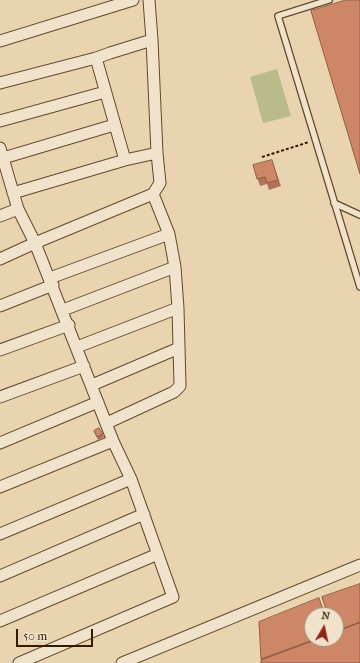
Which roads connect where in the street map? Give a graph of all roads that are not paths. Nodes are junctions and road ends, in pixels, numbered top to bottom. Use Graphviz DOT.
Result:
graph roads {
  1 [pos="133,0"];
  2 [pos="149,0"];
  3 [pos="328,0"];
  4 [pos="152,40"];
  5 [pos="0,41"];
  6 [pos="96,58"];
  7 [pos="0,83"];
  8 [pos="105,92"];
  9 [pos="0,120"];
  10 [pos="114,125"];
  11 [pos="157,153"];
  12 [pos="1,155"];
  13 [pos="125,160"];
  14 [pos="13,193"];
  15 [pos="153,194"];
  16 [pos="334,203"];
  17 [pos="18,209"];
  18 [pos="360,215"];
  19 [pos="0,216"];
  20 [pos="169,234"];
  21 [pos="36,243"];
  22 [pos="0,259"];
  23 [pos="175,267"];
  24 [pos="51,282"];
  25 [pos="360,283"];
  26 [pos="0,306"];
  27 [pos="178,308"];
  28 [pos="63,310"];
  29 [pos="68,325"];
  30 [pos="77,347"];
  31 [pos="178,348"];
  32 [pos="0,350"];
  33 [pos="84,366"];
  34 [pos="92,385"];
  35 [pos="0,398"];
  36 [pos="98,402"];
  37 [pos="107,423"];
  38 [pos="114,441"];
  39 [pos="0,443"];
  40 [pos="132,479"];
  41 [pos="0,487"];
  42 [pos="144,514"];
  43 [pos="0,534"];
  44 [pos="158,554"];
  45 [pos="360,565"];
  46 [pos="0,576"];
  47 [pos="0,621"];
  48 [pos="19,663"];
  49 [pos="122,663"];
  1 -- 5 [label="street"];
  2 -- 4 [label="street"];
  3 -- 16 [label="lane"];
  4 -- 6 [label="street"];
  4 -- 11 [label="street"];
  6 -- 7 [label="street"];
  6 -- 8 [label="street"];
  8 -- 9 [label="street"];
  8 -- 10 [label="street"];
  10 -- 12 [label="street"];
  10 -- 13 [label="street"];
  11 -- 13 [label="street"];
  11 -- 15 [label="street"];
  12 -- 14 [label="street"];
  13 -- 14 [label="street"];
  14 -- 17 [label="street"];
  15 -- 20 [label="street"];
  15 -- 21 [label="street"];
  16 -- 18 [label="lane"];
  16 -- 25 [label="lane"];
  17 -- 19 [label="street"];
  17 -- 21 [label="street"];
  20 -- 23 [label="street"];
  20 -- 24 [label="street"];
  21 -- 22 [label="street"];
  21 -- 24 [label="street"];
  23 -- 27 [label="street"];
  23 -- 28 [label="street"];
  24 -- 26 [label="street"];
  24 -- 28 [label="street"];
  27 -- 30 [label="street"];
  27 -- 31 [label="street"];
  28 -- 29 [label="street"];
  29 -- 30 [label="street"];
  29 -- 32 [label="street"];
  30 -- 33 [label="street"];
  31 -- 34 [label="street"];
  31 -- 37 [label="street"];
  33 -- 34 [label="street"];
  33 -- 35 [label="street"];
  34 -- 36 [label="street"];
  36 -- 37 [label="street"];
  36 -- 39 [label="street"];
  37 -- 38 [label="street"];
  38 -- 40 [label="street"];
  38 -- 41 [label="street"];
  40 -- 42 [label="street"];
  40 -- 43 [label="street"];
  42 -- 44 [label="street"];
  42 -- 46 [label="street"];
  44 -- 47 [label="street"];
  44 -- 48 [label="street"];
  45 -- 49 [label="street"];
}
